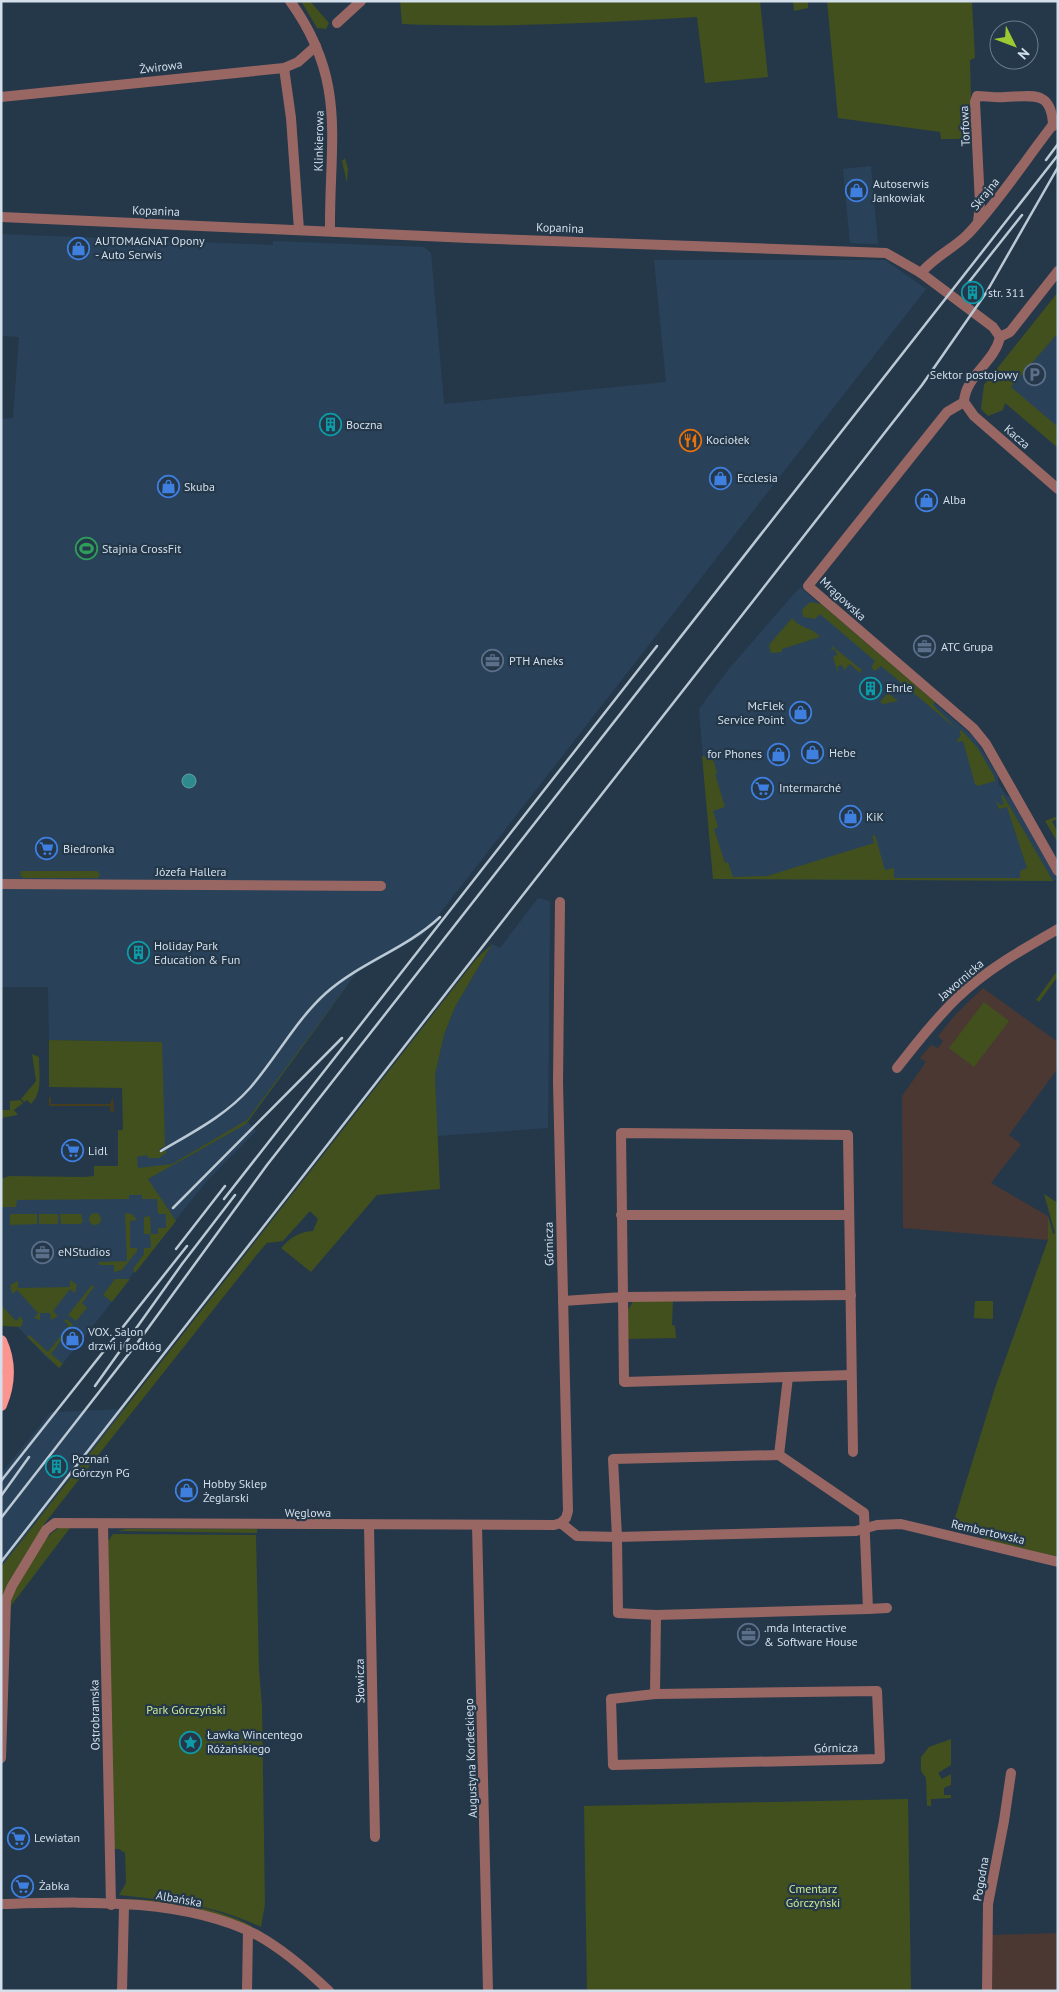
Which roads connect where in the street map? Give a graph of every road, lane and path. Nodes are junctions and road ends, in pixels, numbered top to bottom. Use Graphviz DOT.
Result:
graph roads {
  1 [pos="290,1"];
  2 [pos="361,1"];
  3 [pos="337,23"];
  4 [pos="316,46"];
  5 [pos="284,68"];
  6 [pos="1,97"];
  7 [pos="1055,122"];
  8 [pos="1,217"];
  9 [pos="978,222"];
  10 [pos="299,230"];
  11 [pos="330,231"];
  12 [pos="1058,271"];
  13 [pos="921,274"];
  14 [pos="1000,337"];
  15 [pos="964,402"];
  16 [pos="1058,489"];
  17 [pos="1058,871"];
  18 [pos="1,884"];
  19 [pos="381,886"];
  20 [pos="560,902"];
  21 [pos="1058,929"];
  22 [pos="897,1068"];
  23 [pos="621,1215"];
  24 [pos="848,1215"];
  25 [pos="850,1295"];
  26 [pos="623,1296"];
  27 [pos="563,1301"];
  28 [pos="1,1341"];
  29 [pos="851,1375"];
  30 [pos="788,1377"];
  31 [pos="1,1405"];
  32 [pos="853,1452"];
  33 [pos="779,1455"];
  34 [pos="561,1523"];
  35 [pos="104,1525"];
  36 [pos="477,1525"];
  37 [pos="370,1526"];
  38 [pos="866,1528"];
  39 [pos="617,1537"];
  40 [pos="1058,1562"];
  41 [pos="887,1608"];
  42 [pos="868,1609"];
  43 [pos="656,1615"];
  44 [pos="655,1694"];
  45 [pos="1,1758"];
  46 [pos="1011,1774"];
  47 [pos="376,1837"];
  48 [pos="1,1904"];
  49 [pos="111,1905"];
  50 [pos="124,1906"];
  51 [pos="248,1931"];
  52 [pos="122,1991"];
  53 [pos="247,1991"];
  54 [pos="329,1991"];
  55 [pos="488,1991"];
  56 [pos="987,1991"];
  1 -- 4 [label="street, Klinkierowa"];
  2 -- 3 [label="street"];
  4 -- 5 [label="street, Żwirowa"];
  4 -- 11 [label="street, Klinkierowa"];
  5 -- 6 [label="street, Żwirowa"];
  5 -- 10 [label="street"];
  7 -- 9 [label="street, Skrajna"];
  7 -- 9 [label="street, Torfowa"];
  8 -- 10 [label="street, Kopanina"];
  9 -- 13 [label="street, Skrajna"];
  10 -- 11 [label="street, Kopanina"];
  11 -- 13 [label="street, Kopanina"];
  12 -- 14 [label="street"];
  13 -- 14 [label="street, Kopanina"];
  14 -- 15 [label="street"];
  15 -- 16 [label="street, Kacza"];
  15 -- 17 [label="street, Mrągowska"];
  18 -- 19 [label="street, Józefa Hallera"];
  20 -- 27 [label="street, Górnicza"];
  21 -- 22 [label="street, Jawornicka"];
  23 -- 24 [label="street"];
  23 -- 24 [label="street"];
  23 -- 26 [label="street"];
  24 -- 25 [label="street"];
  25 -- 26 [label="street"];
  25 -- 29 [label="street"];
  26 -- 27 [label="street"];
  26 -- 30 [label="street"];
  27 -- 34 [label="street, Górnicza"];
  28 -- 31 [label="main road"];
  29 -- 30 [label="street"];
  29 -- 32 [label="street"];
  30 -- 33 [label="street"];
  33 -- 38 [label="street"];
  33 -- 39 [label="street"];
  34 -- 36 [label="street, Węglowa"];
  34 -- 39 [label="street"];
  35 -- 37 [label="street, Węglowa"];
  35 -- 45 [label="street, Węglowa"];
  35 -- 49 [label="street, Ostrobramska"];
  36 -- 37 [label="street, Węglowa"];
  36 -- 55 [label="street, Augustyna Kordeckiego"];
  37 -- 47 [label="street, Słowicza"];
  38 -- 39 [label="street"];
  38 -- 40 [label="street, Rembertowska"];
  38 -- 42 [label="street"];
  39 -- 43 [label="street"];
  41 -- 42 [label="street"];
  42 -- 43 [label="street"];
  43 -- 44 [label="street"];
  44 -- 44 [label="street, Górnicza"];
  46 -- 56 [label="street, Pogodna"];
  48 -- 49 [label="street, Albańska"];
  49 -- 50 [label="street, Albańska"];
  50 -- 51 [label="street, Albańska"];
  50 -- 52 [label="street"];
  51 -- 53 [label="street"];
  51 -- 54 [label="street, Albańska"];
}
